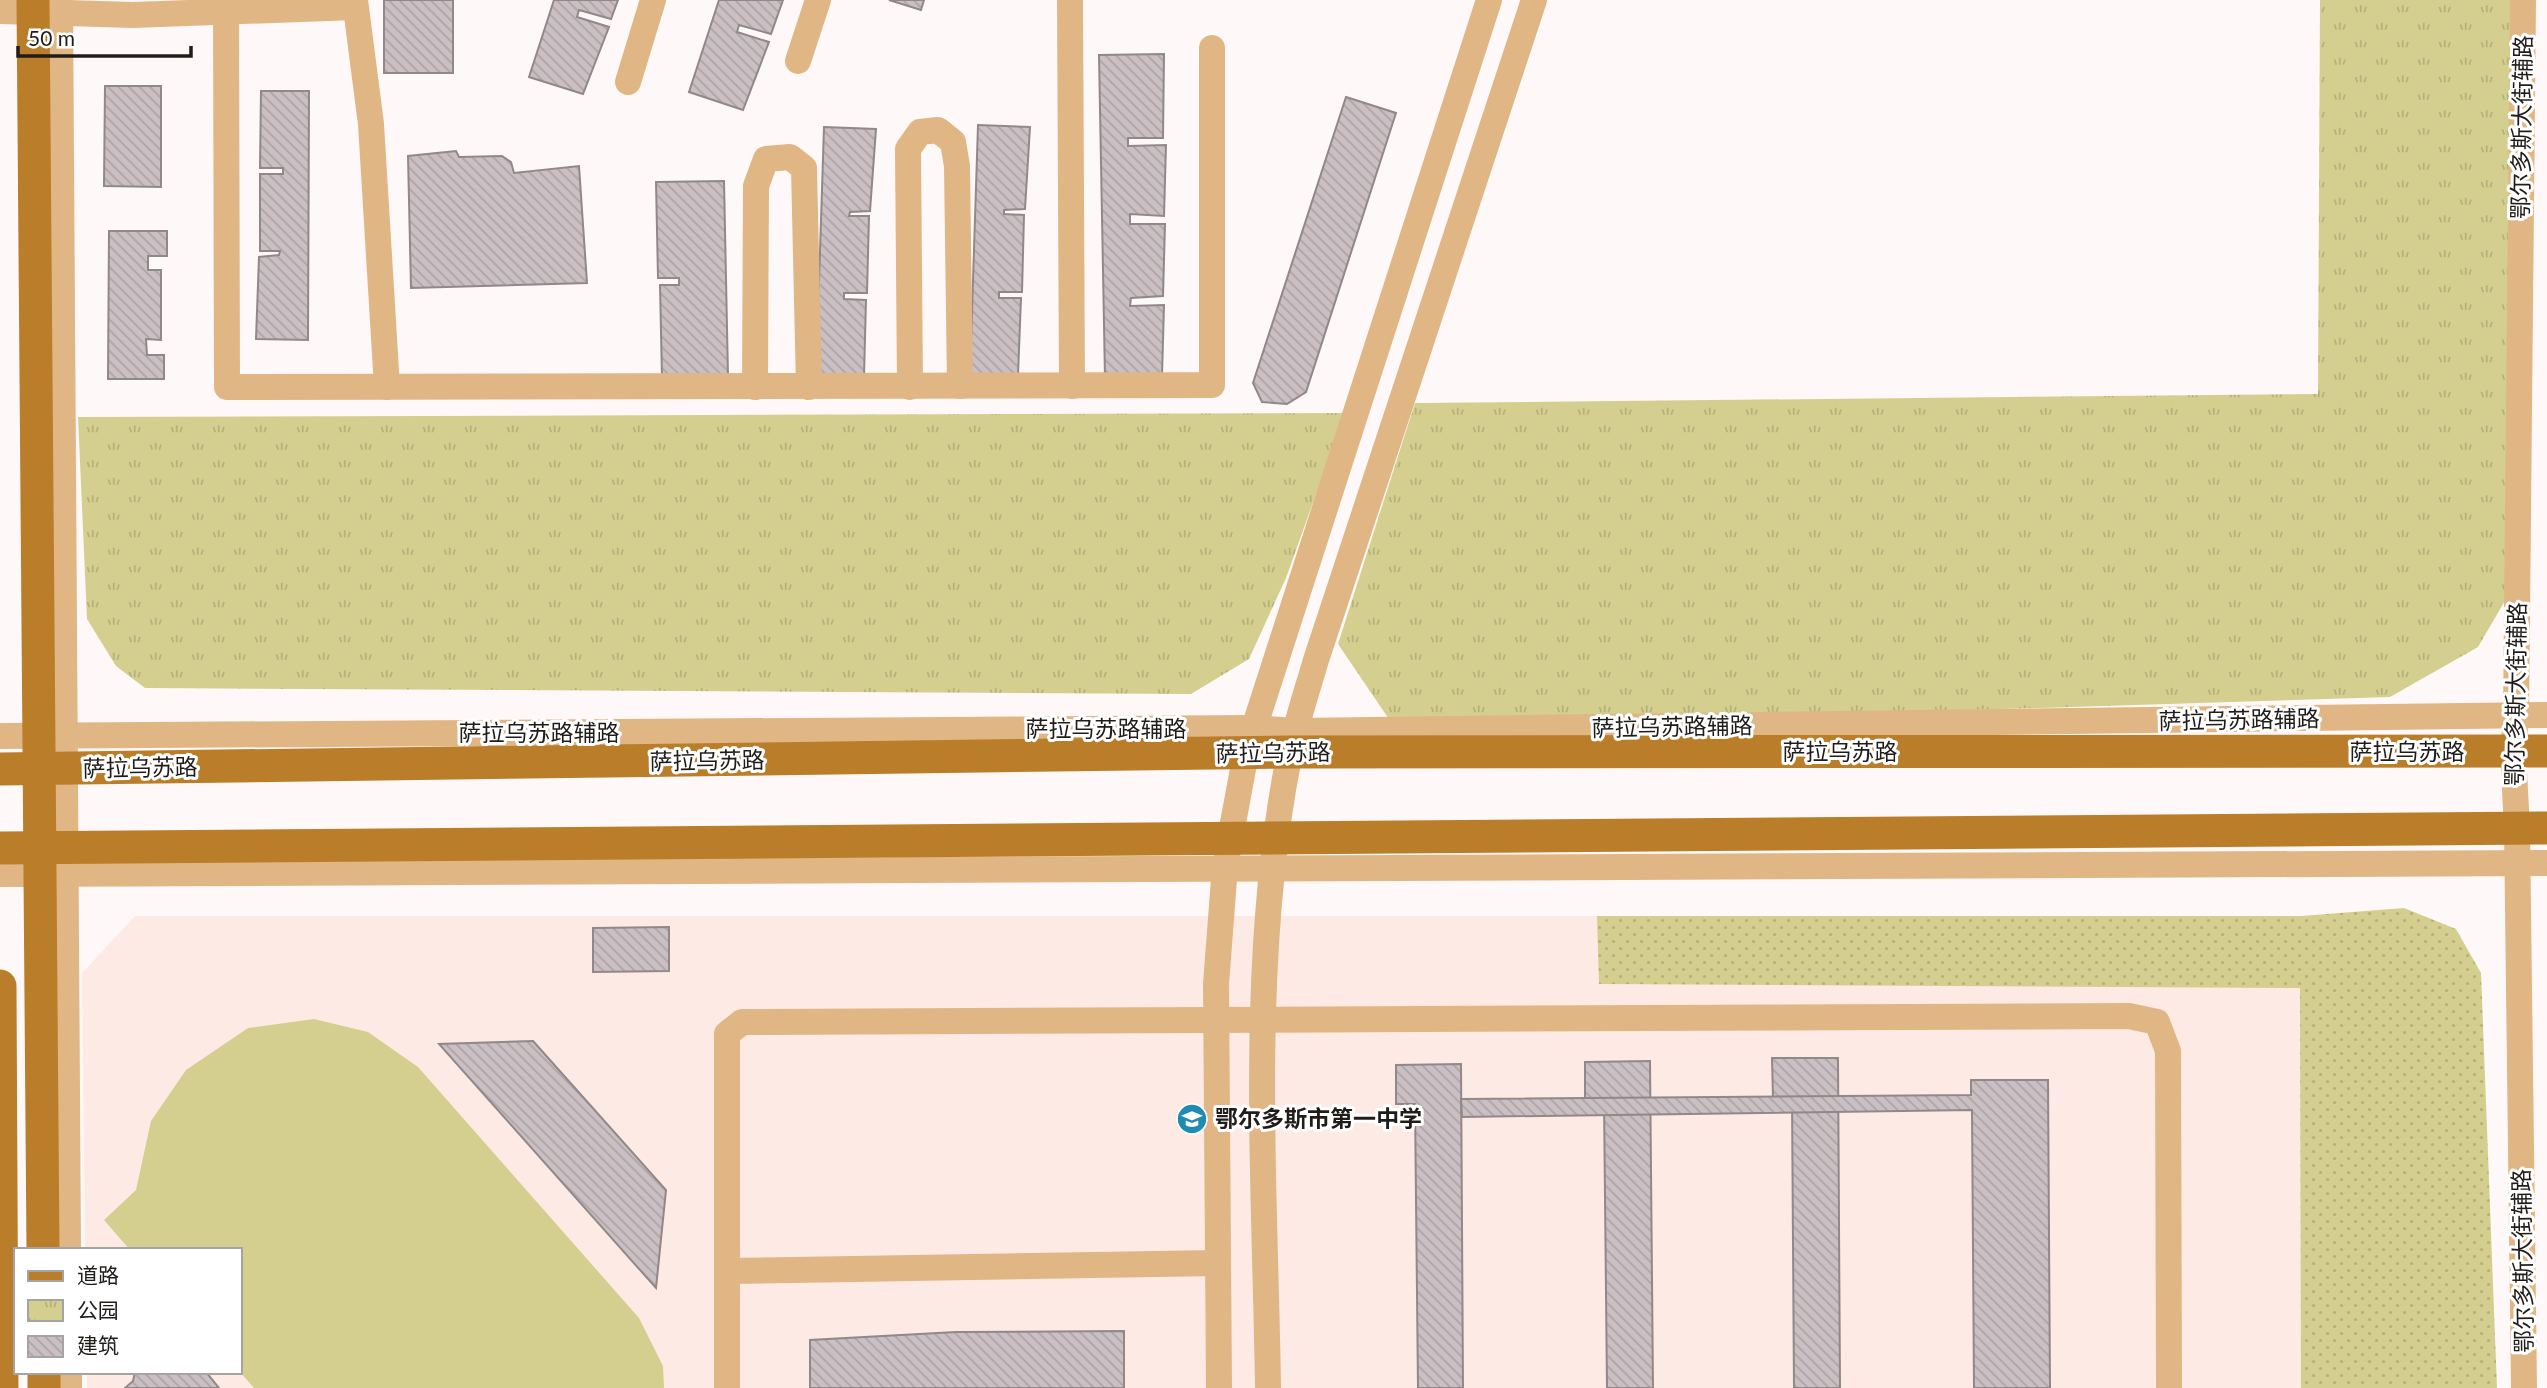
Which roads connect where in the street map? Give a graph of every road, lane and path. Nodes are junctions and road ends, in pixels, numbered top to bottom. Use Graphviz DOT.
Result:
graph roads {
  1 [pos="653,0"];
  2 [pos="818,0"];
  3 [pos="1070,0"];
  4 [pos="1489,0"];
  5 [pos="1534,0"];
  6 [pos="2523,0"];
  7 [pos="355,4"];
  8 [pos="46,6"];
  9 [pos="226,6"];
  10 [pos="0,10"];
  11 [pos="1212,48"];
  12 [pos="798,61"];
  13 [pos="628,82"];
  14 [pos="960,386"];
  15 [pos="1072,386"];
  16 [pos="387,387"];
  17 [pos="755,387"];
  18 [pos="809,387"];
  19 [pos="910,387"];
  20 [pos="2547,715"];
  21 [pos="2516,717"];
  22 [pos="52,735"];
  23 [pos="0,736"];
  24 [pos="1249,741"];
  25 [pos="1293,742"];
  26 [pos="2547,751"];
  27 [pos="2513,752"];
  28 [pos="0,769"];
  29 [pos="52,769"];
  30 [pos="2532,828"];
  31 [pos="0,848"];
  32 [pos="1228,853"];
  33 [pos="1274,853"];
  34 [pos="53,861"];
  35 [pos="2516,863"];
  36 [pos="2547,863"];
  37 [pos="0,874"];
  38 [pos="0,986"];
  39 [pos="1216,1018"];
  40 [pos="1264,1019"];
  41 [pos="43,1248"];
  42 [pos="68,1248"];
  43 [pos="1218,1263"];
  44 [pos="727,1271"];
  45 [pos="2,1388"];
  46 [pos="727,1388"];
  47 [pos="1219,1388"];
  48 [pos="1268,1388"];
  49 [pos="2169,1388"];
  50 [pos="2525,1388"];
  1 -- 13 [label="street"];
  2 -- 12 [label="street"];
  3 -- 15 [label="street"];
  4 -- 24 [label="street"];
  5 -- 25 [label="street"];
  6 -- 21 [label="street, 鄂尔多斯大街辅路"];
  7 -- 9 [label="street"];
  7 -- 16 [label="street"];
  8 -- 9 [label="street"];
  8 -- 10 [label="street"];
  8 -- 22 [label="main road"];
  9 -- 16 [label="street"];
  11 -- 15 [label="street"];
  14 -- 15 [label="street"];
  14 -- 19 [label="street"];
  14 -- 19 [label="street"];
  16 -- 17 [label="street"];
  17 -- 18 [label="street"];
  17 -- 18 [label="street"];
  18 -- 19 [label="street"];
  20 -- 21 [label="street, 萨拉乌苏路辅路"];
  21 -- 25 [label="street, 萨拉乌苏路辅路"];
  21 -- 27 [label="street, 鄂尔多斯大街辅路"];
  22 -- 23 [label="street, 萨拉乌苏路辅路"];
  22 -- 24 [label="street, 萨拉乌苏路辅路"];
  22 -- 29 [label="main road"];
  24 -- 25 [label="main road, 萨拉乌苏路"];
  24 -- 29 [label="main road, 萨拉乌苏路"];
  24 -- 32 [label="street"];
  25 -- 27 [label="main road, 萨拉乌苏路"];
  25 -- 33 [label="street"];
  26 -- 27 [label="main road, 萨拉乌苏路"];
  27 -- 30 [label="street, 鄂尔多斯大街辅路"];
  28 -- 29 [label="main road, 萨拉乌苏路"];
  29 -- 34 [label="main road"];
  30 -- 33 [label="main road"];
  30 -- 35 [label="street, 鄂尔多斯大街辅路"];
  31 -- 34 [label="main road"];
  32 -- 33 [label="main road"];
  32 -- 34 [label="main road"];
  32 -- 39 [label="street"];
  33 -- 35 [label="street"];
  33 -- 40 [label="street"];
  34 -- 37 [label="street"];
  34 -- 41 [label="main road"];
  34 -- 42 [label="street"];
  35 -- 36 [label="street"];
  35 -- 50 [label="street, 鄂尔多斯大街辅路"];
  38 -- 45 [label="main road"];
  39 -- 40 [label="street"];
  39 -- 43 [label="street"];
  39 -- 44 [label="street"];
  40 -- 48 [label="street"];
  40 -- 49 [label="street"];
  43 -- 44 [label="street"];
  43 -- 47 [label="street"];
  44 -- 46 [label="street"];
}
